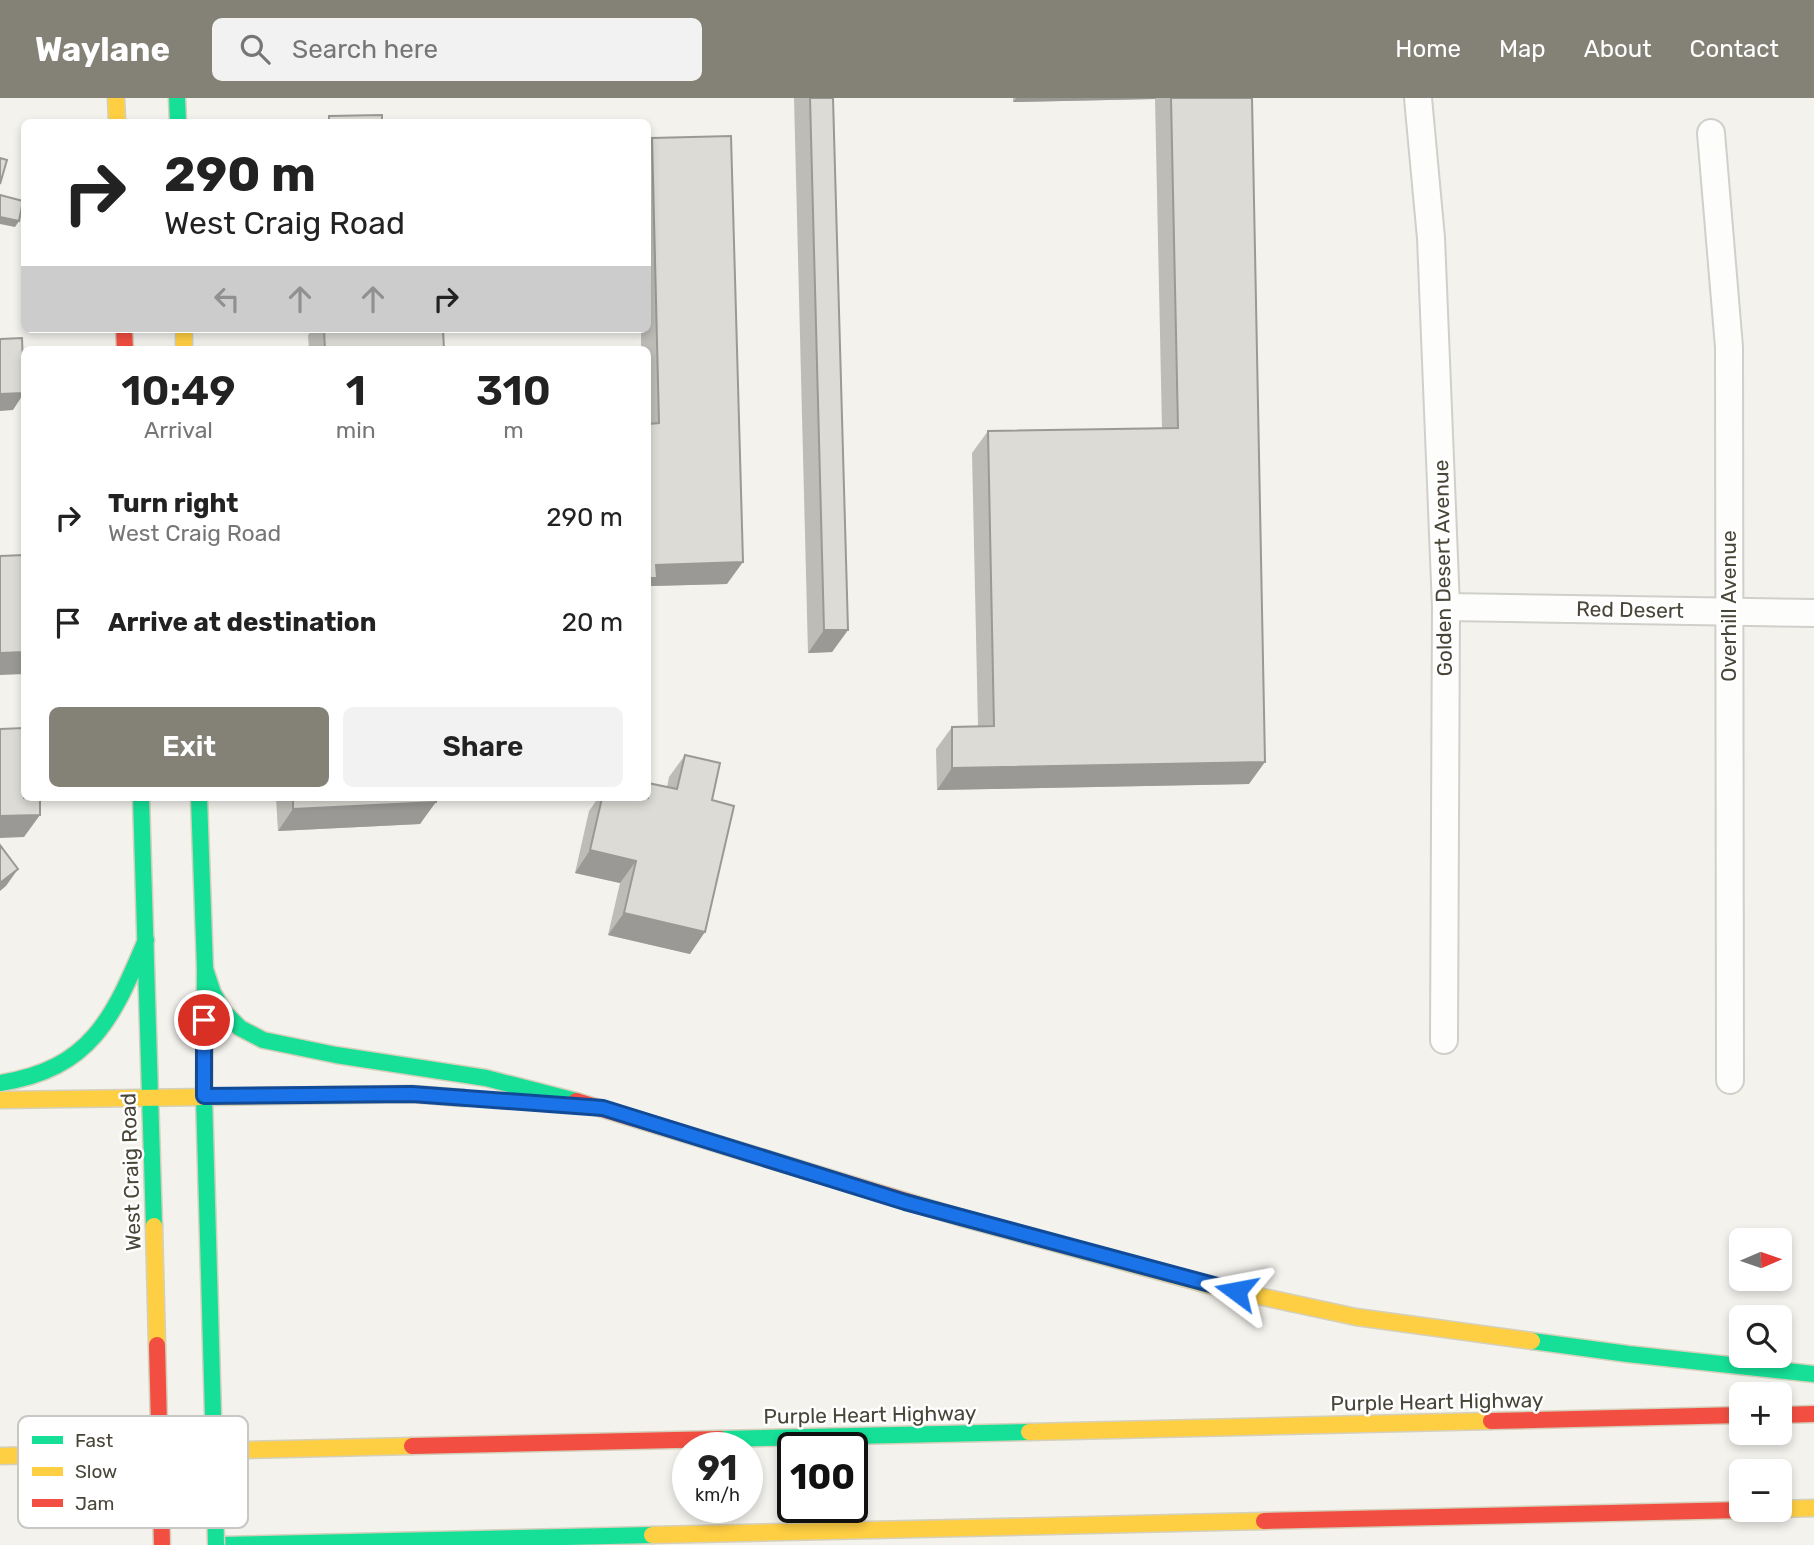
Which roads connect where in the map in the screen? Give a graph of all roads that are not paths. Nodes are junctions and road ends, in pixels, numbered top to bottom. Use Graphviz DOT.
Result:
graph roads {
  1 [pos="116,98"];
  2 [pos="177,98"];
  3 [pos="1418,98"];
  4 [pos="117,119"];
  5 [pos="178,119"];
  6 [pos="1711,132"];
  7 [pos="1446,607"];
  8 [pos="1729,611"];
  9 [pos="1814,612"];
  10 [pos="141,801"];
  11 [pos="199,801"];
  12 [pos="146,940"];
  13 [pos="205,968"];
  14 [pos="1444,1040"];
  15 [pos="1730,1080"];
  16 [pos="0,1083"];
  17 [pos="204,1096"];
  18 [pos="150,1097"];
  19 [pos="480,1099"];
  20 [pos="0,1100"];
  21 [pos="507,1101"];
  22 [pos="603,1108"];
  23 [pos="1814,1374"];
  24 [pos="1814,1414"];
  25 [pos="1729,1415"];
  26 [pos="1792,1415"];
  27 [pos="159,1416"];
  28 [pos="212,1416"];
  29 [pos="248,1450"];
  30 [pos="0,1456"];
  31 [pos="18,1456"];
  32 [pos="1814,1508"];
  33 [pos="1792,1509"];
  34 [pos="1729,1510"];
  35 [pos="222,1545"];
  1 -- 4 [label="main road"];
  2 -- 5 [label="main road"];
  3 -- 7 [label="street, Golden Desert Avenue"];
  6 -- 8 [label="street, Overhill Avenue"];
  7 -- 8 [label="street, Red Desert"];
  7 -- 14 [label="street, Golden Desert Avenue"];
  8 -- 9 [label="street, Red Desert"];
  8 -- 15 [label="street, Overhill Avenue"];
  10 -- 12 [label="main road, West Craig Road"];
  11 -- 13 [label="main road"];
  12 -- 16 [label="main road"];
  12 -- 18 [label="main road, West Craig Road"];
  13 -- 17 [label="main road"];
  13 -- 22 [label="main road"];
  17 -- 18 [label="main road"];
  17 -- 19 [label="main road"];
  17 -- 28 [label="main road, bridge"];
  18 -- 20 [label="main road"];
  18 -- 27 [label="main road, West Craig Road, bridge"];
  21 -- 22 [label="main road"];
  22 -- 23 [label="main road"];
  24 -- 26 [label="main road"];
  25 -- 29 [label="main road, Purple Heart Highway"];
  30 -- 31 [label="main road, Purple Heart Highway"];
  32 -- 33 [label="main road"];
  34 -- 35 [label="main road"];
}
